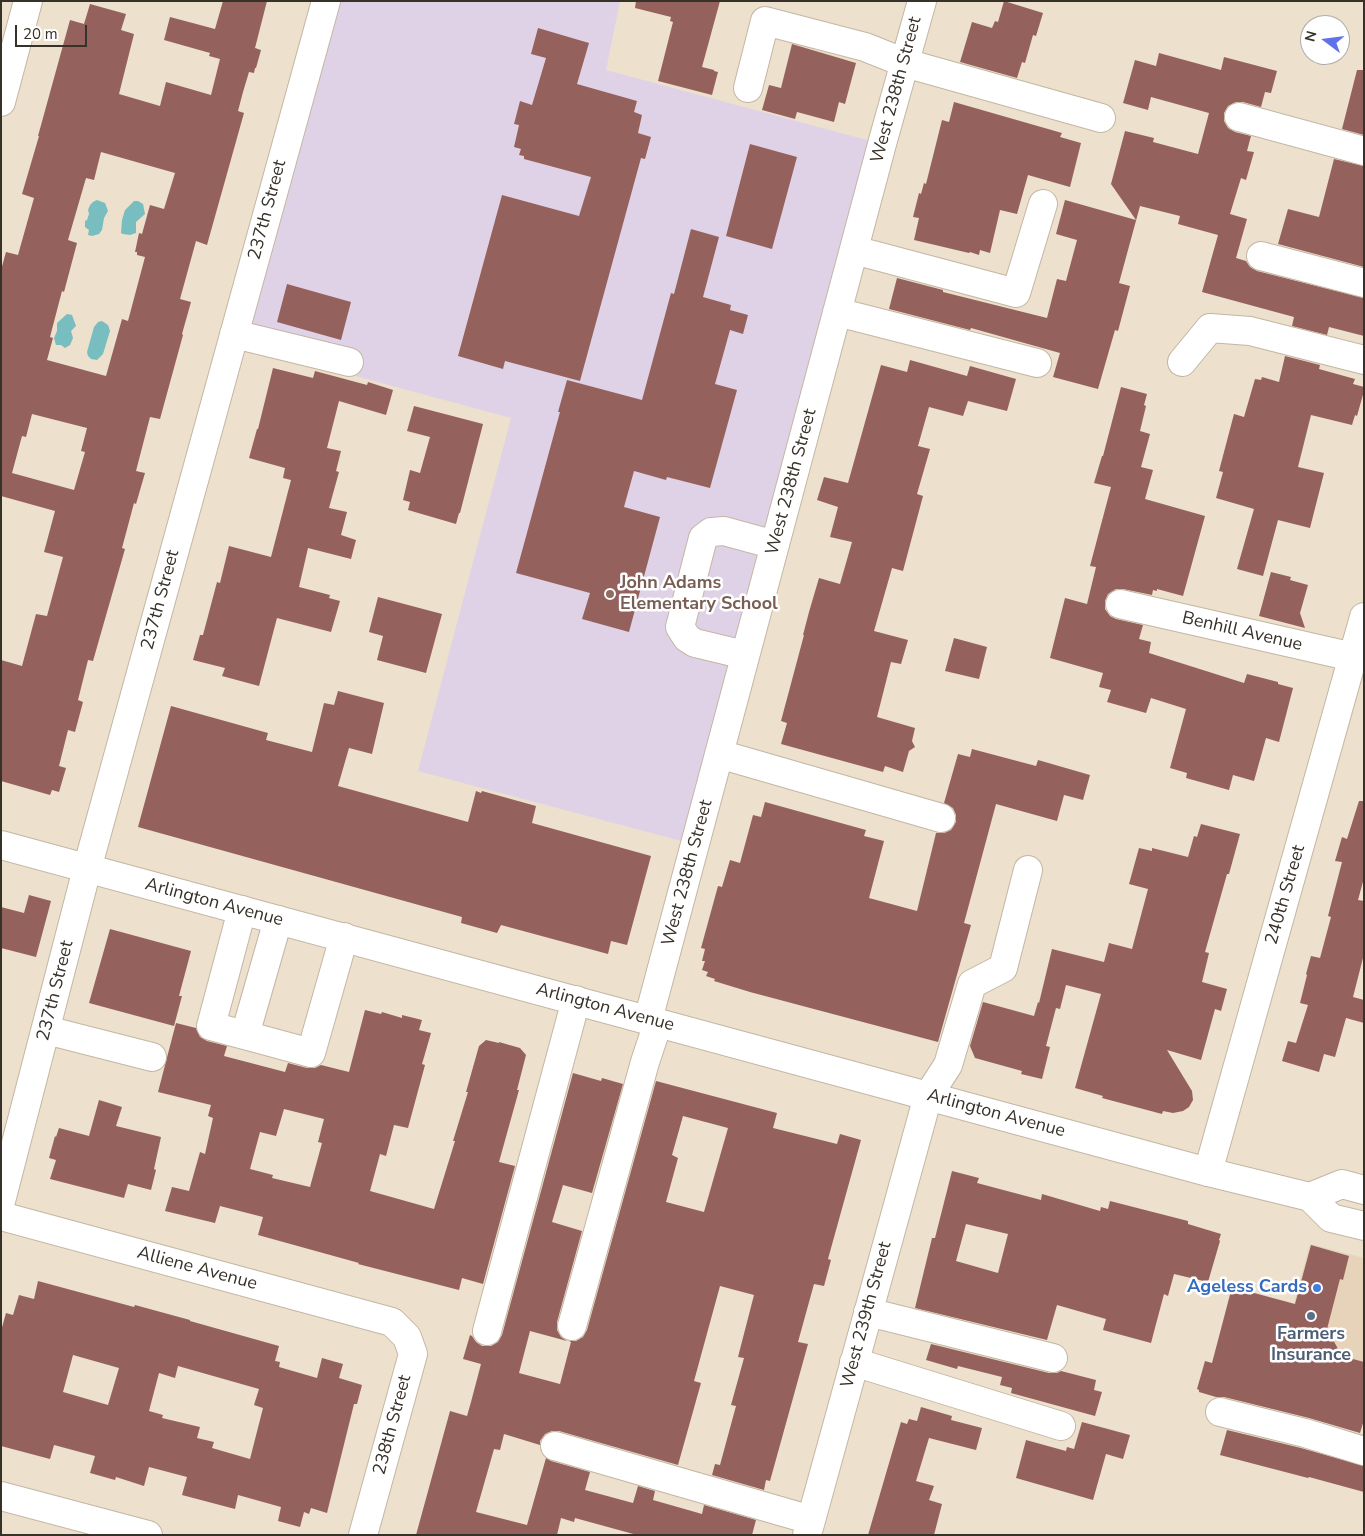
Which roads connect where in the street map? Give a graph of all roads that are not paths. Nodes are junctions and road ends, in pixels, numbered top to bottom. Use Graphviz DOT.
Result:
graph roads {
  1 [pos="28,1"];
  2 [pos="326,1"];
  3 [pos="922,1"];
  4 [pos="905,63"];
  5 [pos="748,88"];
  6 [pos="1,102"];
  7 [pos="1239,117"];
  8 [pos="1102,118"];
  9 [pos="1364,151"];
  10 [pos="1043,204"];
  11 [pos="854,250"];
  12 [pos="1261,256"];
  13 [pos="1364,283"];
  14 [pos="837,312"];
  15 [pos="234,334"];
  16 [pos="1364,360"];
  17 [pos="349,362"];
  18 [pos="1037,362"];
  19 [pos="1182,362"];
  20 [pos="775,545"];
  21 [pos="1120,604"];
  22 [pos="1364,617"];
  23 [pos="746,655"];
  24 [pos="1358,657"];
  25 [pos="719,754"];
  26 [pos="941,818"];
  27 [pos="1,845"];
  28 [pos="87,868"];
  29 [pos="1028,870"];
  30 [pos="242,910"];
  31 [pos="278,920"];
  32 [pos="344,938"];
  33 [pos="576,1000"];
  34 [pos="653,1021"];
  35 [pos="46,1030"];
  36 [pos="245,1035"];
  37 [pos="152,1058"];
  38 [pos="928,1096"];
  39 [pos="1208,1172"];
  40 [pos="1364,1190"];
  41 [pos="1310,1197"];
  42 [pos="1,1200"];
  43 [pos="1,1216"];
  44 [pos="1364,1226"];
  45 [pos="868,1312"];
  46 [pos="392,1322"];
  47 [pos="572,1326"];
  48 [pos="487,1331"];
  49 [pos="1053,1358"];
  50 [pos="854,1362"];
  51 [pos="1220,1412"];
  52 [pos="1062,1426"];
  53 [pos="555,1446"];
  54 [pos="1364,1450"];
  55 [pos="1,1496"];
  56 [pos="809,1527"];
  57 [pos="148,1535"];
  58 [pos="363,1535"];
  1 -- 6 [label="street"];
  2 -- 15 [label="street, 237th Street"];
  3 -- 4 [label="street, West 238th Street"];
  4 -- 5 [label="street"];
  4 -- 8 [label="street"];
  4 -- 11 [label="street, West 238th Street"];
  7 -- 9 [label="street"];
  10 -- 11 [label="street"];
  11 -- 14 [label="street, West 238th Street"];
  12 -- 13 [label="street"];
  14 -- 18 [label="street"];
  14 -- 20 [label="street, West 238th Street"];
  15 -- 17 [label="street"];
  15 -- 28 [label="street, 237th Street"];
  16 -- 19 [label="street"];
  20 -- 23 [label="street, West 238th Street"];
  20 -- 23 [label="street"];
  21 -- 24 [label="street, Benhill Avenue"];
  22 -- 24 [label="street, 240th Street"];
  23 -- 25 [label="street, West 238th Street"];
  24 -- 39 [label="street, 240th Street"];
  25 -- 26 [label="street"];
  25 -- 34 [label="street, West 238th Street"];
  27 -- 28 [label="street, Arlington Avenue"];
  28 -- 30 [label="street, Arlington Avenue"];
  28 -- 35 [label="street, 237th Street"];
  29 -- 38 [label="street, West 239th Street"];
  30 -- 31 [label="street, Arlington Avenue"];
  30 -- 36 [label="street"];
  31 -- 32 [label="street, Arlington Avenue"];
  31 -- 36 [label="street"];
  32 -- 33 [label="street, Arlington Avenue"];
  32 -- 36 [label="street"];
  33 -- 34 [label="street, Arlington Avenue"];
  33 -- 48 [label="street"];
  34 -- 38 [label="street, Arlington Avenue"];
  34 -- 47 [label="street, West 238th Street"];
  35 -- 37 [label="street"];
  35 -- 42 [label="street, 237th Street"];
  38 -- 39 [label="street, Arlington Avenue"];
  38 -- 45 [label="street, West 239th Street"];
  39 -- 41 [label="street, Arlington Avenue"];
  40 -- 41 [label="street"];
  41 -- 44 [label="street"];
  43 -- 46 [label="street, Alliene Avenue"];
  45 -- 49 [label="street"];
  45 -- 50 [label="street, West 239th Street"];
  46 -- 58 [label="street, 238th Street"];
  50 -- 52 [label="street"];
  50 -- 56 [label="street, West 239th Street"];
  51 -- 54 [label="street"];
  53 -- 56 [label="street"];
  55 -- 57 [label="street"];
}
